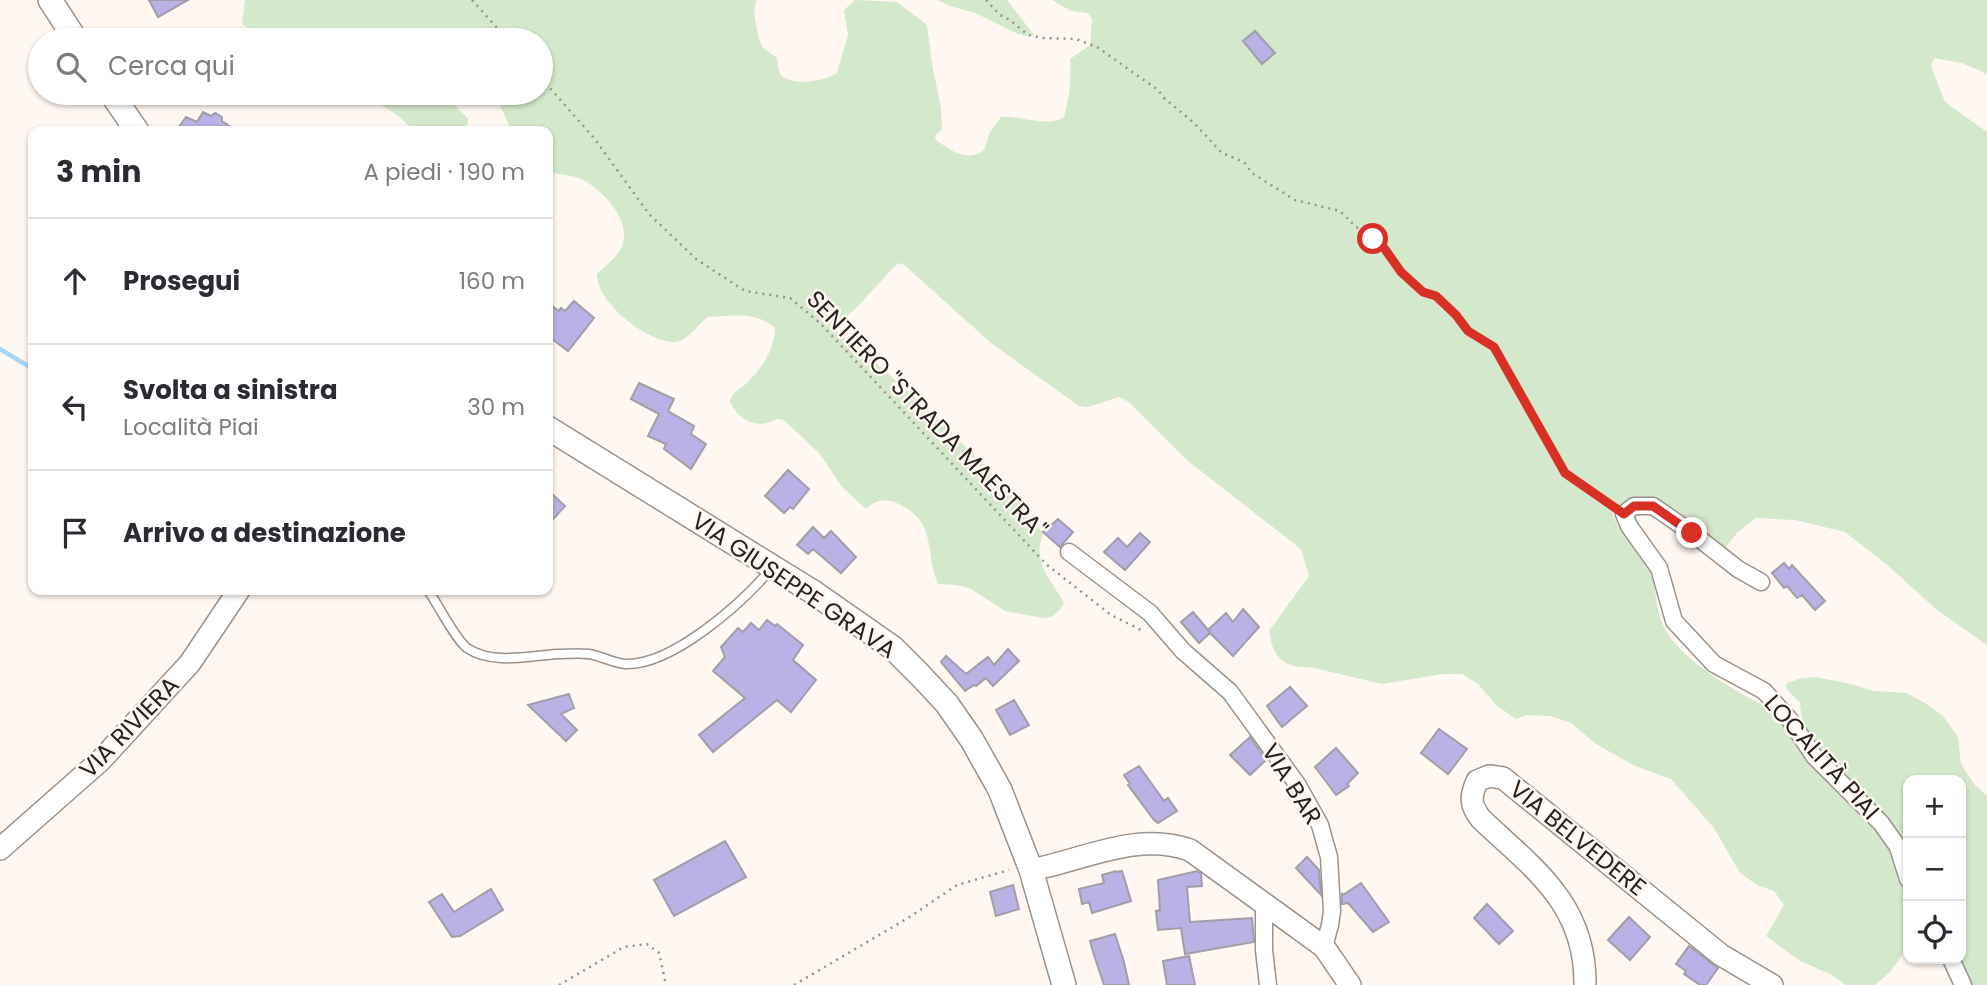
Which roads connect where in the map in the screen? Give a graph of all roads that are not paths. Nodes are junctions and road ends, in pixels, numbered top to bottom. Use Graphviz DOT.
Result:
graph roads {
  1 [pos="50,0"];
  2 [pos="68,28"];
  3 [pos="119,105"];
  4 [pos="134,126"];
  5 [pos="553,431"];
  6 [pos="1069,552"];
  7 [pos="773,567"];
  8 [pos="1761,582"];
  9 [pos="236,595"];
  10 [pos="431,595"];
  11 [pos="0,849"];
  12 [pos="1903,863"];
  13 [pos="1030,867"];
  14 [pos="1264,903"];
  15 [pos="1324,947"];
  16 [pos="1953,964"];
  17 [pos="1064,985"];
  18 [pos="1268,985"];
  19 [pos="1350,985"];
  20 [pos="1585,985"];
  21 [pos="1772,985"];
  22 [pos="1963,985"];
  1 -- 2 [label="main road"];
  3 -- 4 [label="main road"];
  5 -- 7 [label="main road, VIA GIUSEPPE GRAVA"];
  6 -- 15 [label="street, VIA BAR"];
  7 -- 10 [label="lane"];
  7 -- 13 [label="main road, VIA GIUSEPPE GRAVA"];
  8 -- 12 [label="street, LOCALITÀ PIAI"];
  9 -- 11 [label="street, VIA RIVIERA"];
  13 -- 14 [label="street"];
  13 -- 17 [label="main road, VIA GIUSEPPE GRAVA"];
  14 -- 15 [label="street"];
  14 -- 18 [label="street"];
  15 -- 19 [label="street"];
  16 -- 22 [label="street"];
  20 -- 21 [label="street, VIA BELVEDERE"];
}
